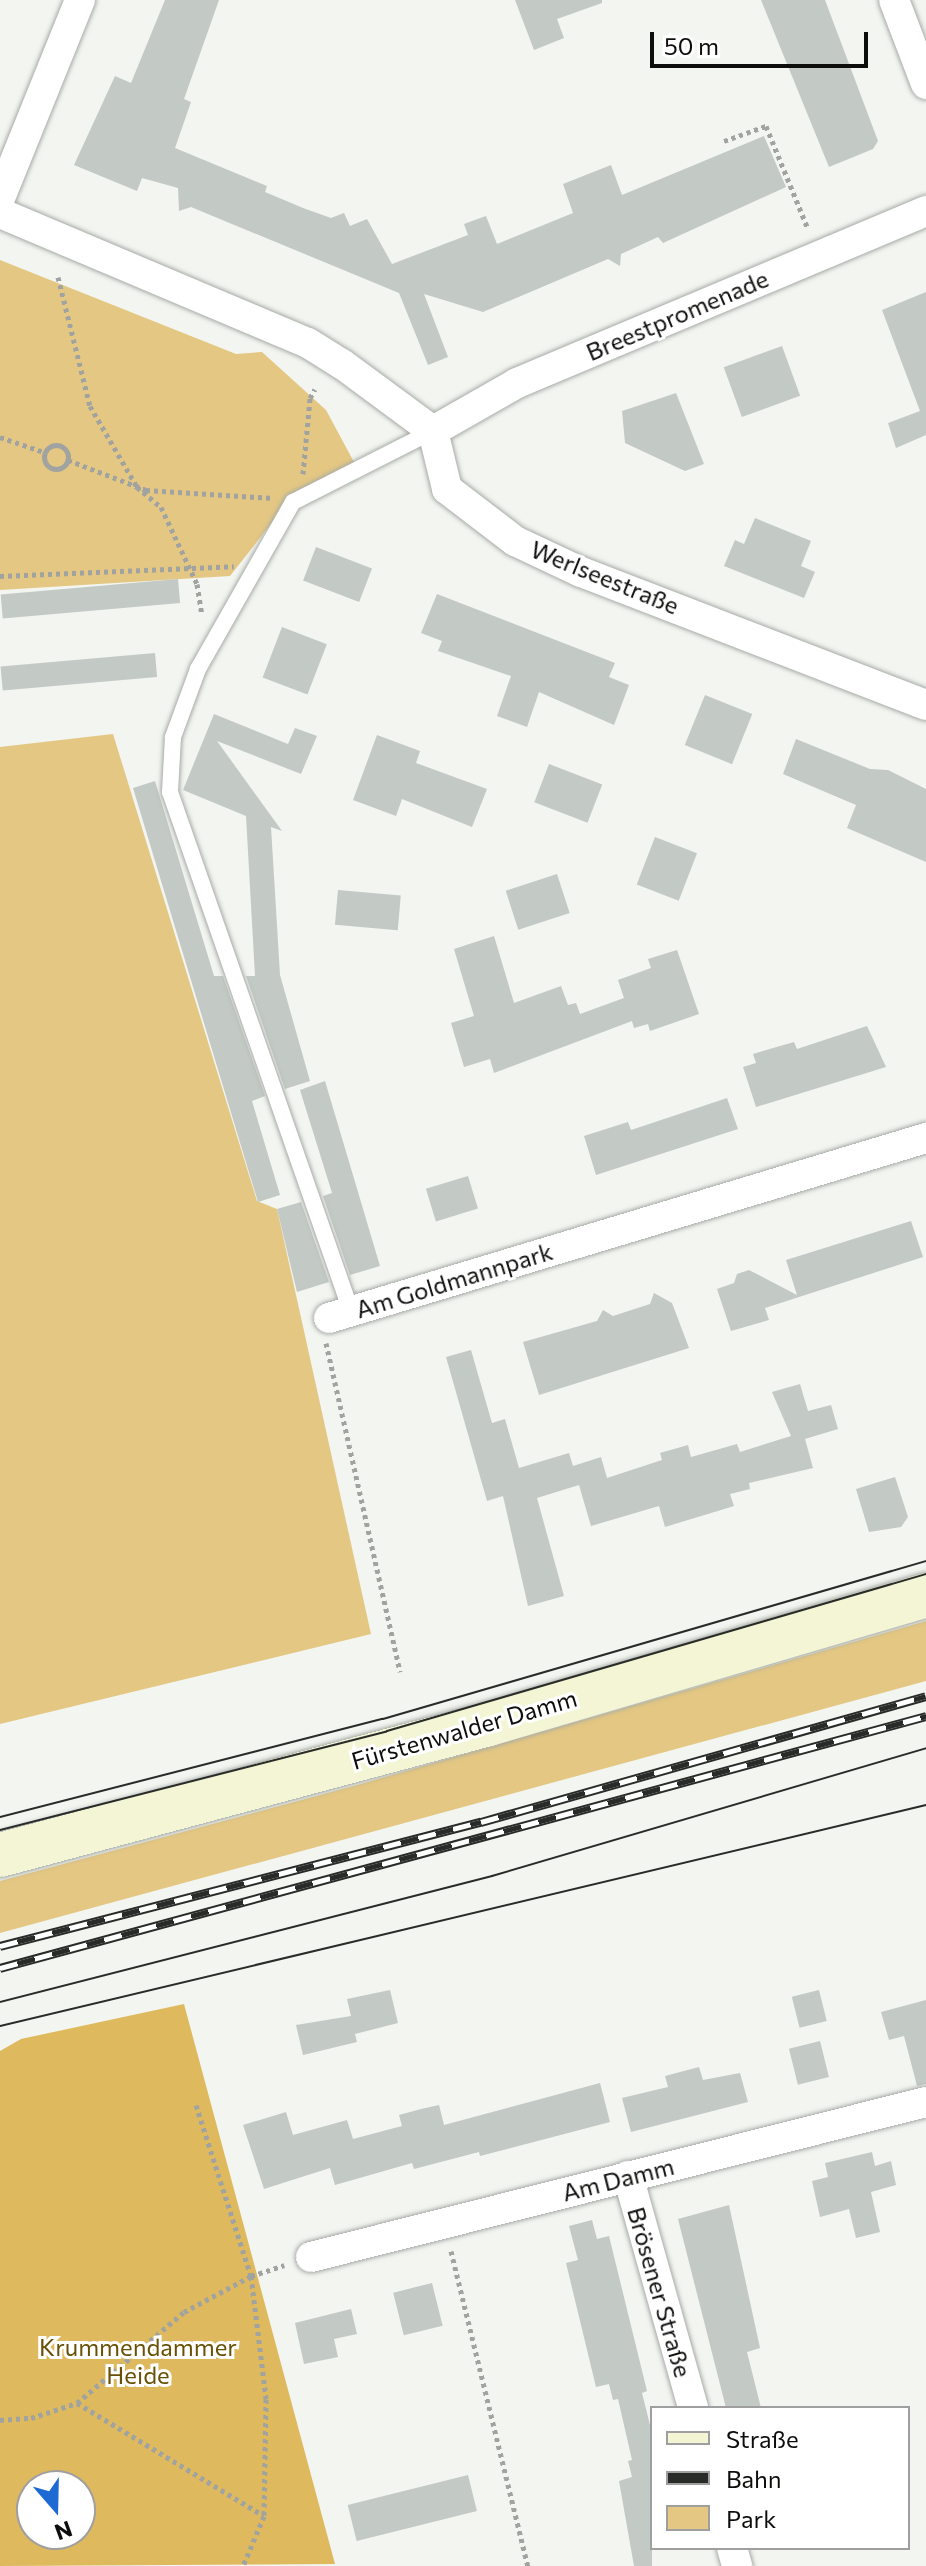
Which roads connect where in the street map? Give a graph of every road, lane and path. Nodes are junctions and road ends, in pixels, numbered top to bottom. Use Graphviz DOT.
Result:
graph roads {
  1 [pos="80,0"];
  2 [pos="894,0"];
  3 [pos="926,84"];
  4 [pos="724,141"];
  5 [pos="0,198"];
  6 [pos="926,211"];
  7 [pos="0,213"];
  8 [pos="819,256"];
  9 [pos="58,277"];
  10 [pos="315,389"];
  11 [pos="433,431"];
  12 [pos="0,437"];
  13 [pos="45,452"];
  14 [pos="68,460"];
  15 [pos="137,487"];
  16 [pos="293,502"];
  17 [pos="264,555"];
  18 [pos="190,571"];
  19 [pos="0,576"];
  20 [pos="198,625"];
  21 [pos="926,705"];
  22 [pos="926,1138"];
  23 [pos="340,1315"];
  24 [pos="926,1595"];
  25 [pos="400,1672"];
  26 [pos="0,1855"];
  27 [pos="926,2102"];
  28 [pos="196,2105"];
  29 [pos="628,2176"];
  30 [pos="444,2223"];
  31 [pos="311,2257"];
  32 [pos="251,2276"];
  33 [pos="77,2403"];
  34 [pos="692,2406"];
  35 [pos="0,2420"];
  36 [pos="264,2516"];
  37 [pos="243,2566"];
  38 [pos="528,2566"];
  1 -- 5 [label="street"];
  2 -- 3 [label="street"];
  4 -- 8 [label="path"];
  6 -- 8 [label="street, Breestpromenade"];
  7 -- 11 [label="street"];
  8 -- 11 [label="street, Breestpromenade"];
  9 -- 15 [label="path"];
  10 -- 16 [label="path"];
  11 -- 16 [label="lane"];
  11 -- 21 [label="street, Werlseestraße"];
  12 -- 13 [label="path"];
  13 -- 14 [label="path"];
  13 -- 14 [label="path"];
  14 -- 15 [label="path"];
  15 -- 16 [label="path"];
  15 -- 18 [label="path"];
  16 -- 17 [label="lane"];
  17 -- 18 [label="path"];
  17 -- 23 [label="lane"];
  18 -- 19 [label="path"];
  18 -- 20 [label="path"];
  22 -- 23 [label="street, Am Goldmannpark"];
  23 -- 25 [label="path, Am Goldmannpark"];
  24 -- 26 [label="main road, Fürstenwalder Damm"];
  27 -- 29 [label="street, Am Damm"];
  28 -- 32 [label="path"];
  29 -- 30 [label="street, Am Damm"];
  29 -- 34 [label="street, Brösener Straße"];
  30 -- 31 [label="street, Am Damm"];
  30 -- 38 [label="path"];
  31 -- 32 [label="path"];
  32 -- 33 [label="path"];
  32 -- 36 [label="path"];
  33 -- 35 [label="path"];
  33 -- 36 [label="path"];
  36 -- 37 [label="path"];
}
